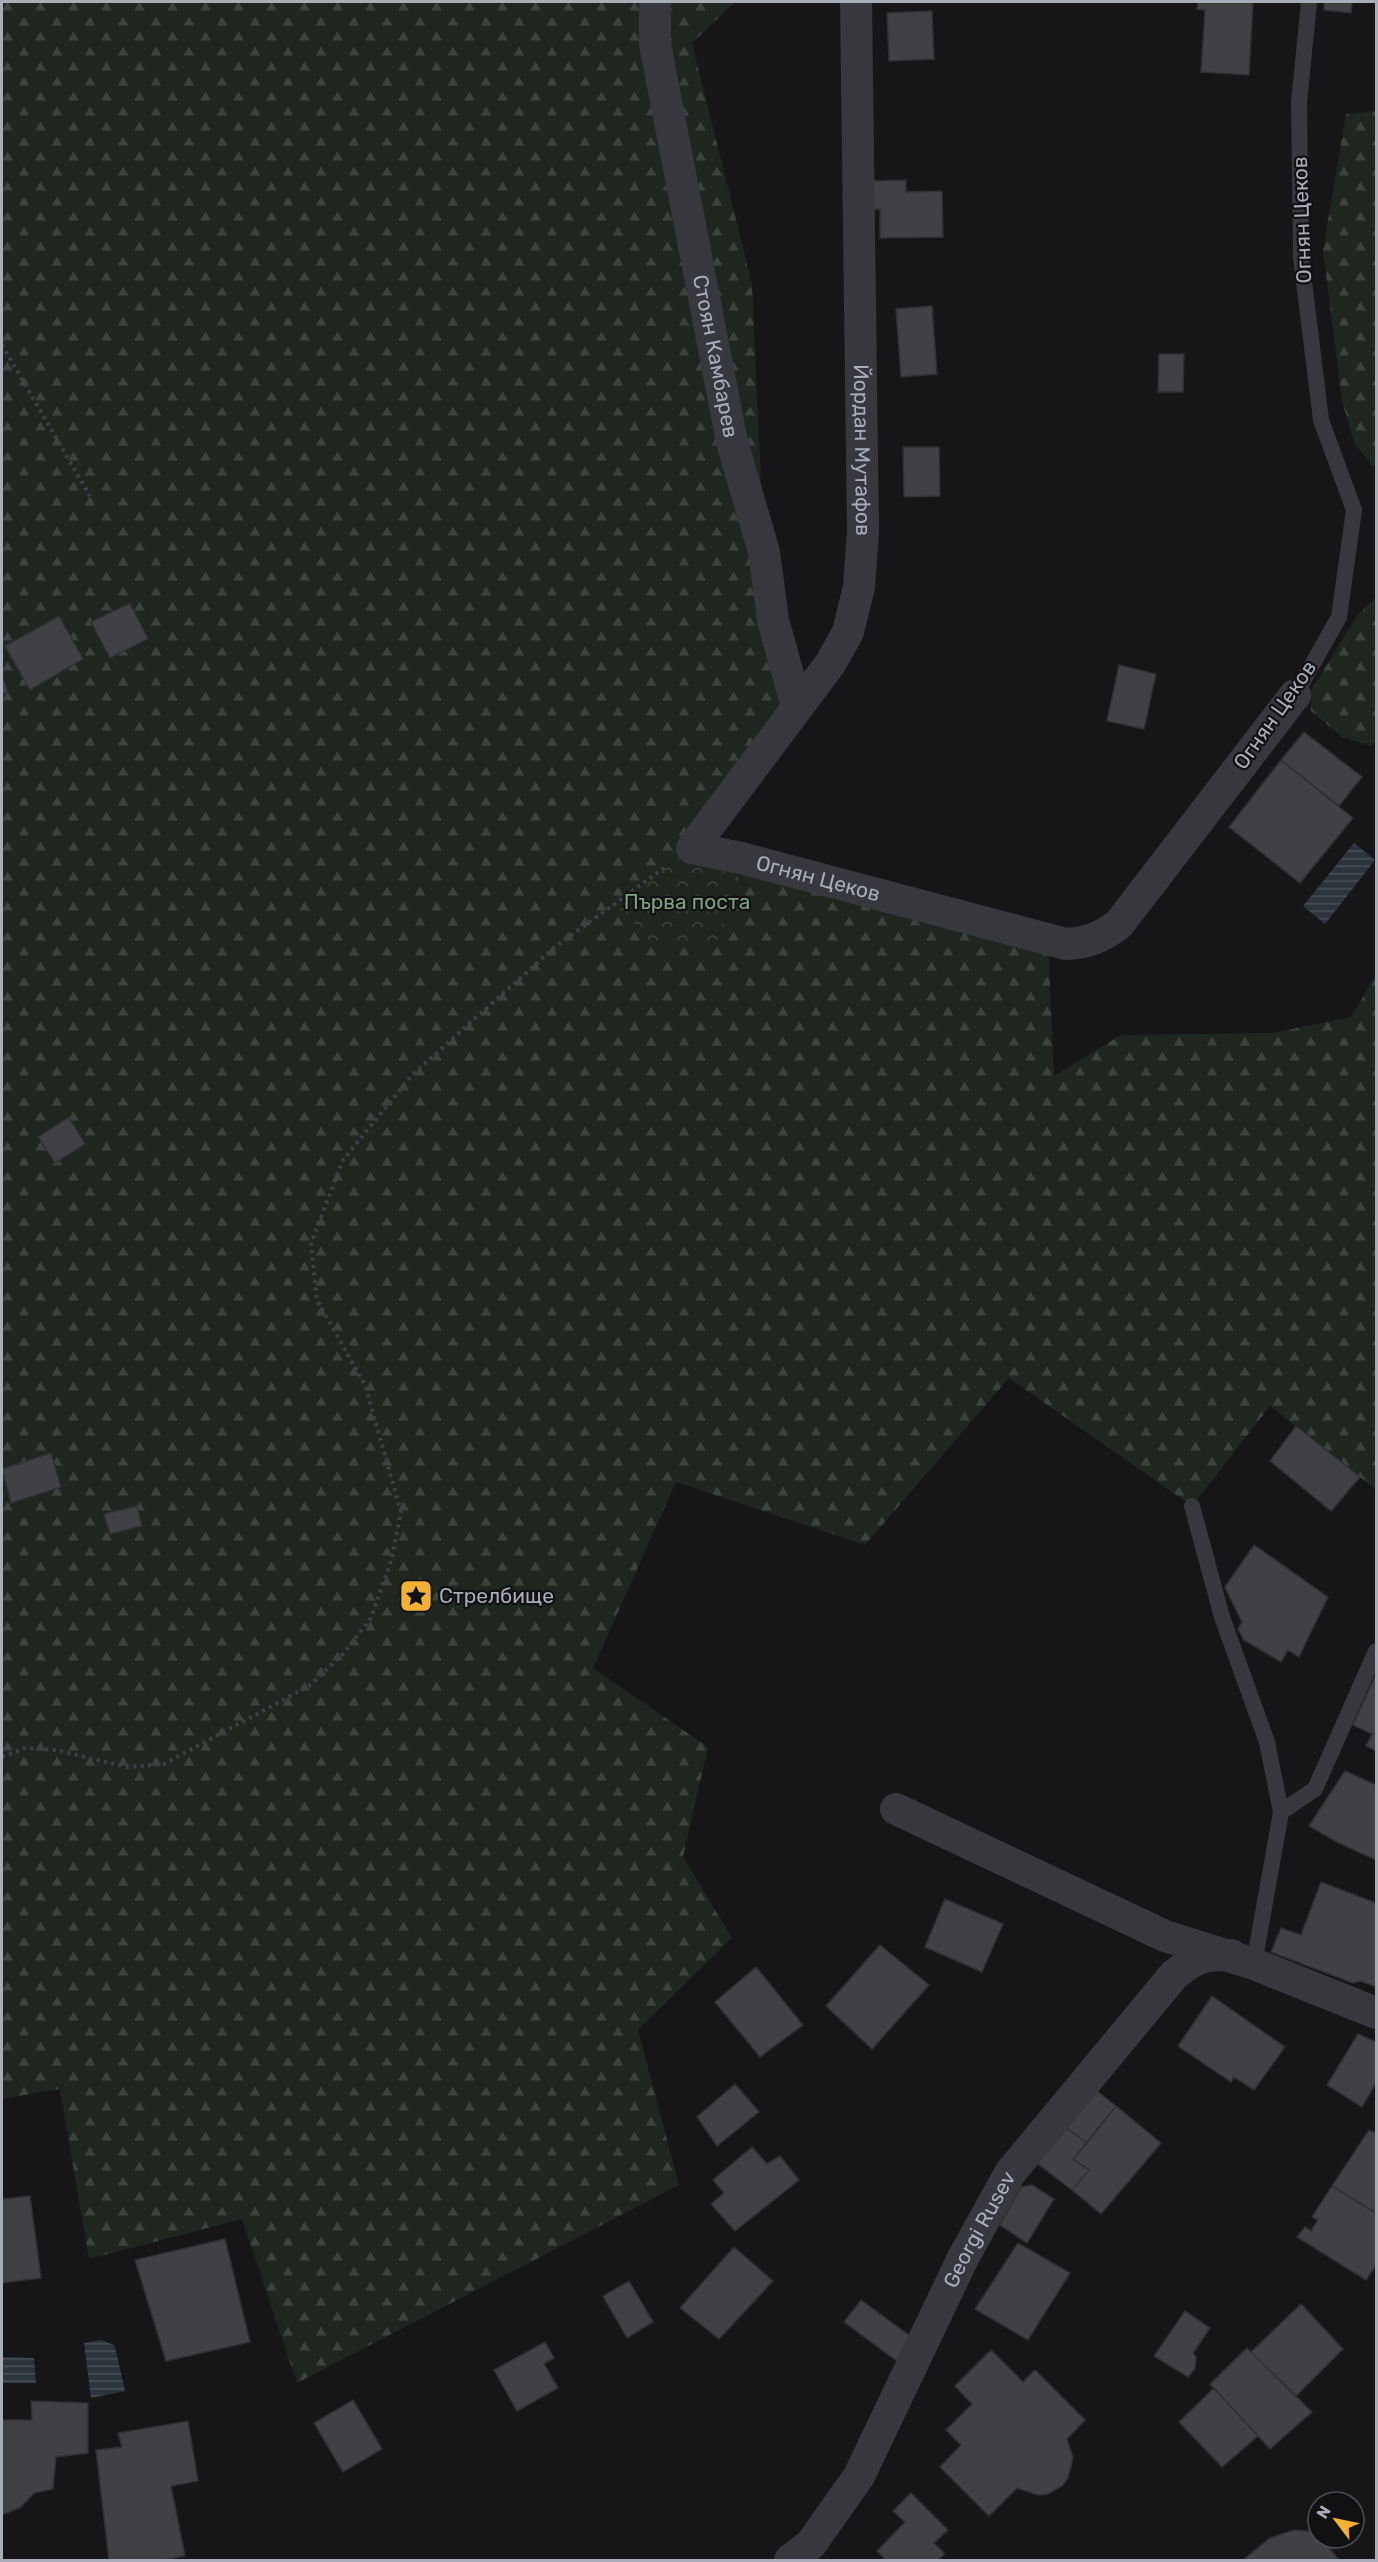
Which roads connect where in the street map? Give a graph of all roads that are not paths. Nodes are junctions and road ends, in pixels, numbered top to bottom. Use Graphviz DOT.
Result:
graph roads {
  1 [pos="656,2"];
  2 [pos="856,2"];
  3 [pos="1309,2"];
  4 [pos="1295,695"];
  5 [pos="797,707"];
  6 [pos="692,848"];
  7 [pos="1192,1506"];
  8 [pos="1377,1651"];
  9 [pos="896,1809"];
  10 [pos="1281,1812"];
  11 [pos="1242,1959"];
  12 [pos="1377,2013"];
  13 [pos="790,2560"];
  1 -- 5 [label="street, Стоян Камбарев"];
  2 -- 5 [label="street, Йордан Мутафов"];
  3 -- 4 [label="lane, Огнян Цеков"];
  4 -- 6 [label="street, Огнян Цеков"];
  5 -- 6 [label="street, Йордан Мутафов"];
  7 -- 10 [label="lane"];
  8 -- 10 [label="lane"];
  9 -- 11 [label="street"];
  10 -- 11 [label="lane"];
  11 -- 12 [label="street"];
  11 -- 13 [label="street, Georgi Rusev"];
}
